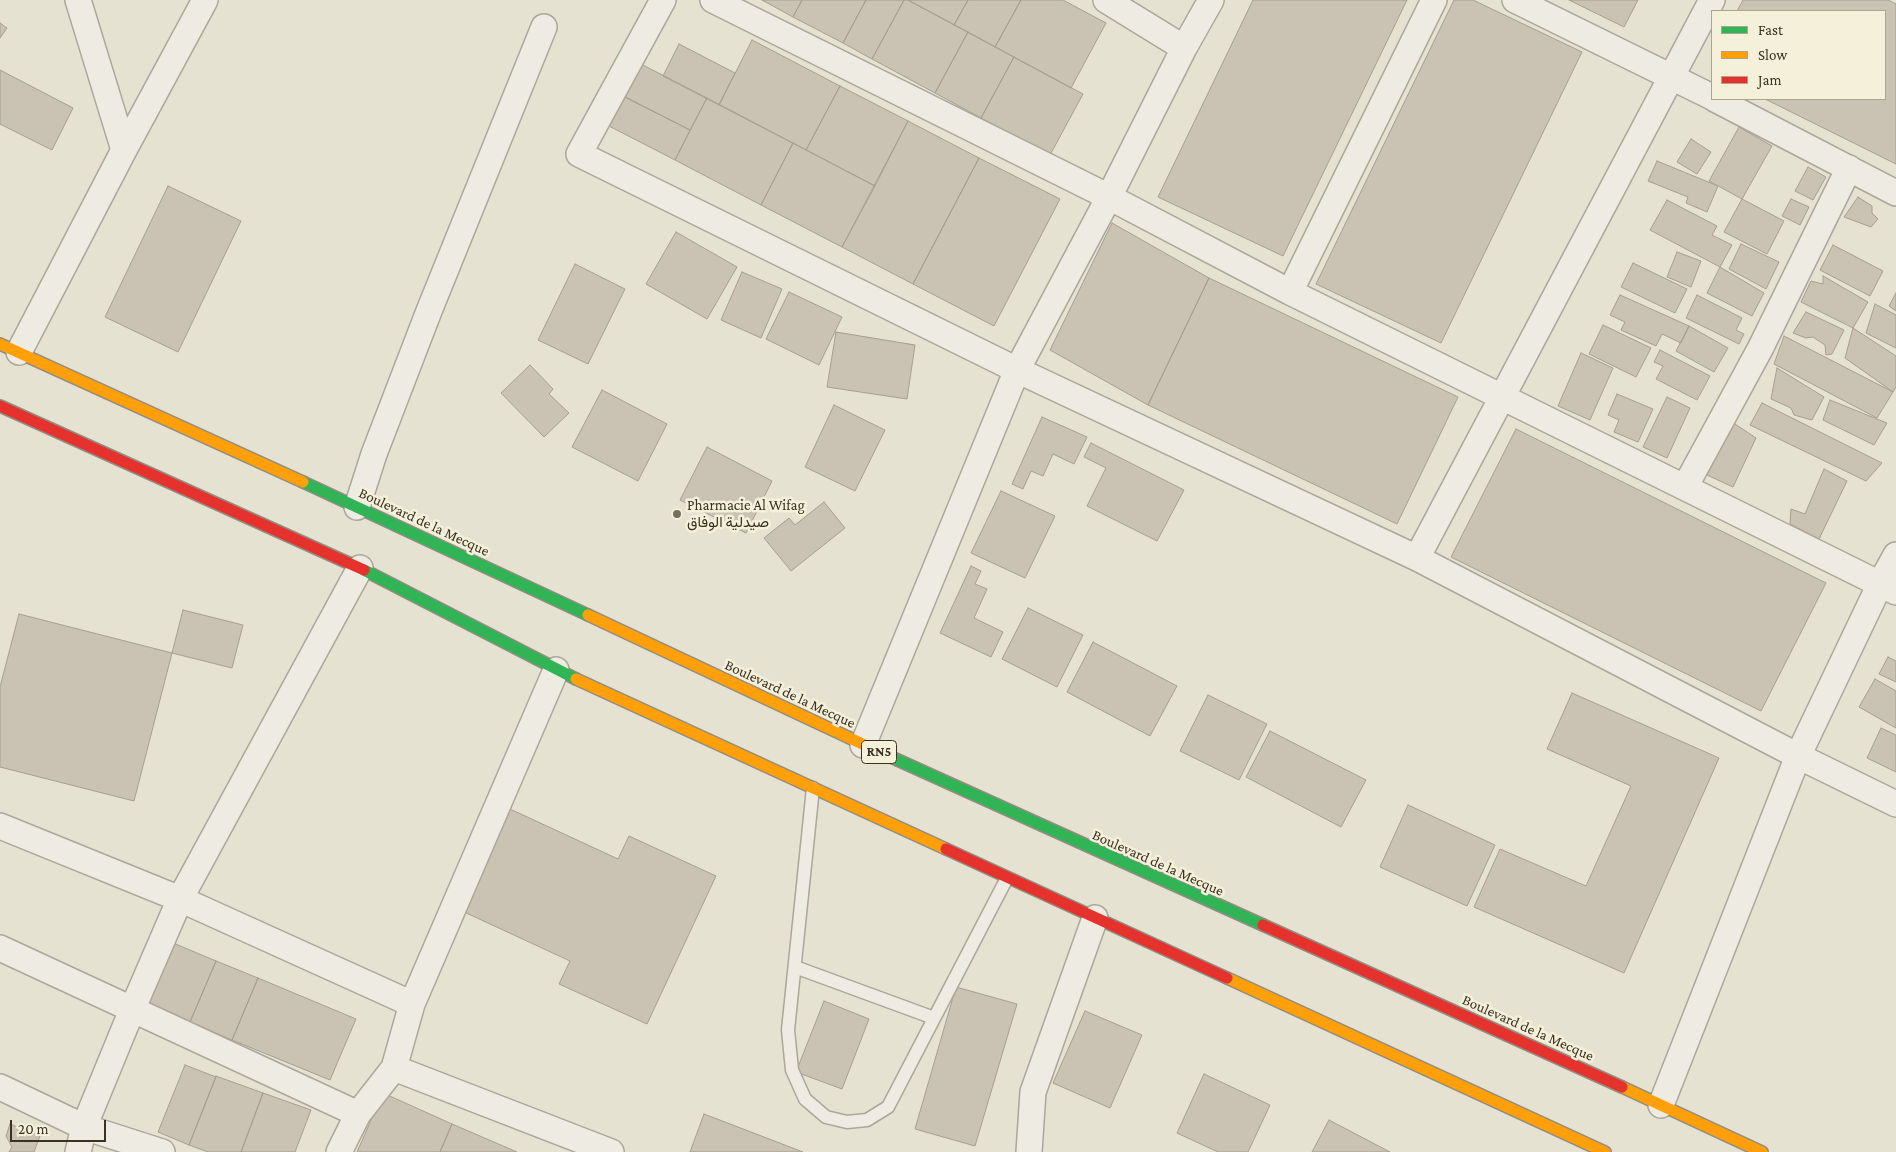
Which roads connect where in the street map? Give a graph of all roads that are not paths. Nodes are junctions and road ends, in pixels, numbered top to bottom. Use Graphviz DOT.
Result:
graph roads {
  1 [pos="78,0"];
  2 [pos="205,0"];
  3 [pos="663,0"];
  4 [pos="713,0"];
  5 [pos="1106,0"];
  6 [pos="1211,0"];
  7 [pos="1434,0"];
  8 [pos="1515,0"];
  9 [pos="1712,0"];
  10 [pos="544,27"];
  11 [pos="1184,48"];
  12 [pos="1672,77"];
  13 [pos="1711,96"];
  14 [pos="1718,100"];
  15 [pos="124,150"];
  16 [pos="1849,168"];
  17 [pos="1896,193"];
  18 [pos="1109,197"];
  19 [pos="1290,292"];
  20 [pos="9,348"];
  21 [pos="1018,370"];
  22 [pos="1503,396"];
  23 [pos="0,406"];
  24 [pos="1686,487"];
  25 [pos="357,507"];
  26 [pos="1896,555"];
  27 [pos="1417,558"];
  28 [pos="360,568"];
  29 [pos="1888,588"];
  30 [pos="556,670"];
  31 [pos="863,745"];
  32 [pos="1798,756"];
  33 [pos="813,788"];
  34 [pos="1896,804"];
  35 [pos="1,829"];
  36 [pos="1007,878"];
  37 [pos="180,899"];
  38 [pos="1095,918"];
  39 [pos="0,948"];
  40 [pos="795,967"];
  41 [pos="412,1004"];
  42 [pos="132,1010"];
  43 [pos="934,1018"];
  44 [pos="394,1068"];
  45 [pos="0,1087"];
  46 [pos="1661,1105"];
  47 [pos="358,1114"];
  48 [pos="84,1127"];
  49 [pos="78,1152"];
  50 [pos="162,1152"];
  51 [pos="339,1152"];
  52 [pos="611,1152"];
  53 [pos="1029,1152"];
  54 [pos="1605,1152"];
  55 [pos="1762,1152"];
  1 -- 15 [label="street"];
  2 -- 15 [label="street"];
  3 -- 21 [label="street"];
  4 -- 18 [label="street"];
  5 -- 11 [label="street"];
  6 -- 11 [label="street"];
  7 -- 19 [label="street"];
  8 -- 12 [label="street"];
  9 -- 12 [label="street"];
  10 -- 25 [label="street"];
  11 -- 18 [label="street"];
  12 -- 13 [label="street"];
  12 -- 22 [label="street"];
  14 -- 16 [label="street"];
  15 -- 20 [label="street"];
  16 -- 17 [label="street"];
  16 -- 24 [label="street"];
  18 -- 19 [label="street"];
  18 -- 21 [label="street"];
  19 -- 22 [label="street"];
  20 -- 25 [label="main road, Boulevard de la Mecque / RN5"];
  21 -- 27 [label="street"];
  21 -- 31 [label="street"];
  22 -- 24 [label="street"];
  22 -- 27 [label="street"];
  23 -- 28 [label="main road"];
  24 -- 29 [label="street"];
  25 -- 31 [label="main road, Boulevard de la Mecque / RN5"];
  26 -- 29 [label="street"];
  27 -- 32 [label="street"];
  28 -- 30 [label="main road"];
  28 -- 37 [label="street"];
  29 -- 32 [label="street"];
  30 -- 33 [label="main road"];
  30 -- 41 [label="street"];
  31 -- 46 [label="main road, Boulevard de la Mecque / RN5"];
  32 -- 34 [label="street"];
  32 -- 46 [label="street"];
  33 -- 36 [label="main road"];
  33 -- 40 [label="lane"];
  35 -- 37 [label="street"];
  36 -- 38 [label="main road"];
  36 -- 43 [label="lane"];
  37 -- 41 [label="street"];
  37 -- 42 [label="street"];
  38 -- 53 [label="street"];
  38 -- 54 [label="main road"];
  39 -- 42 [label="street"];
  40 -- 43 [label="lane"];
  40 -- 43 [label="lane"];
  41 -- 44 [label="street"];
  42 -- 47 [label="street"];
  42 -- 48 [label="street"];
  44 -- 47 [label="street"];
  44 -- 52 [label="street"];
  45 -- 48 [label="street"];
  46 -- 55 [label="main road, Boulevard de la Mecque / RN5"];
  47 -- 51 [label="street"];
  48 -- 49 [label="street"];
  48 -- 50 [label="street"];
}
